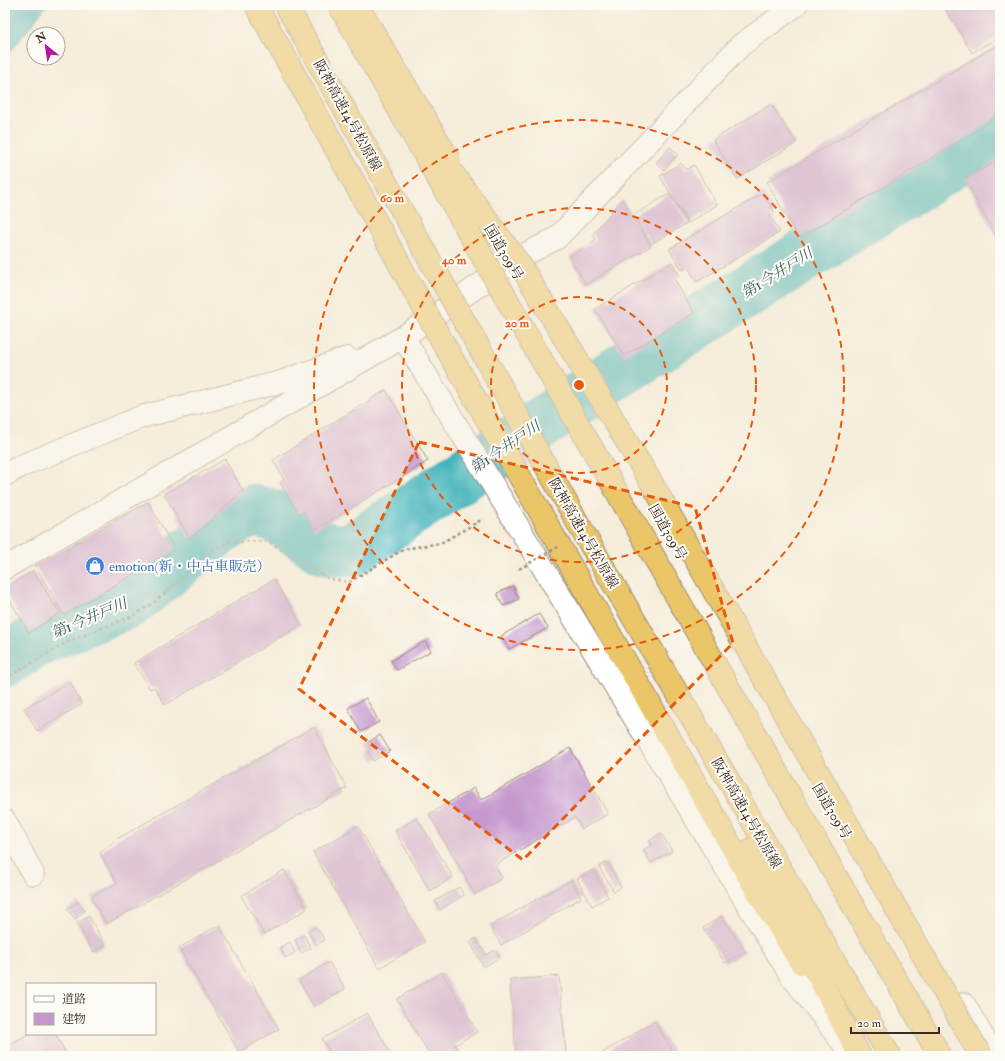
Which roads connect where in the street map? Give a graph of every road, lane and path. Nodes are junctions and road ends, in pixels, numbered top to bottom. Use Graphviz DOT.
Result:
graph roads {
  1 [pos="256,5"];
  2 [pos="286,5"];
  3 [pos="339,5"];
  4 [pos="357,5"];
  5 [pos="796,5"];
  6 [pos="369,60"];
  7 [pos="522,256"];
  8 [pos="403,338"];
  9 [pos="5,476"];
  10 [pos="506,507"];
  11 [pos="587,539"];
  12 [pos="5,568"];
  13 [pos="5,679"];
  14 [pos="5,821"];
  15 [pos="34,874"];
  16 [pos="853,1056"];
  17 [pos="859,1056"];
  18 [pos="890,1056"];
  19 [pos="940,1056"];
  20 [pos="982,1056"];
  21 [pos="994,1056"];
  1 -- 17 [label="highway, bridge"];
  2 -- 11 [label="highway, 阪神高速14号松原線, bridge"];
  3 -- 6 [label="highway, bridge"];
  4 -- 20 [label="highway, 国道309号, bridge"];
  5 -- 7 [label="street"];
  6 -- 19 [label="highway, bridge"];
  6 -- 20 [label="highway, bridge"];
  7 -- 8 [label="street"];
  7 -- 21 [label="street"];
  8 -- 9 [label="street"];
  8 -- 10 [label="street"];
  8 -- 12 [label="street"];
  10 -- 13 [label="path"];
  10 -- 16 [label="street"];
  11 -- 17 [label="highway"];
  11 -- 18 [label="highway, 阪神高速14号松原線"];
  14 -- 15 [label="street"];
}
